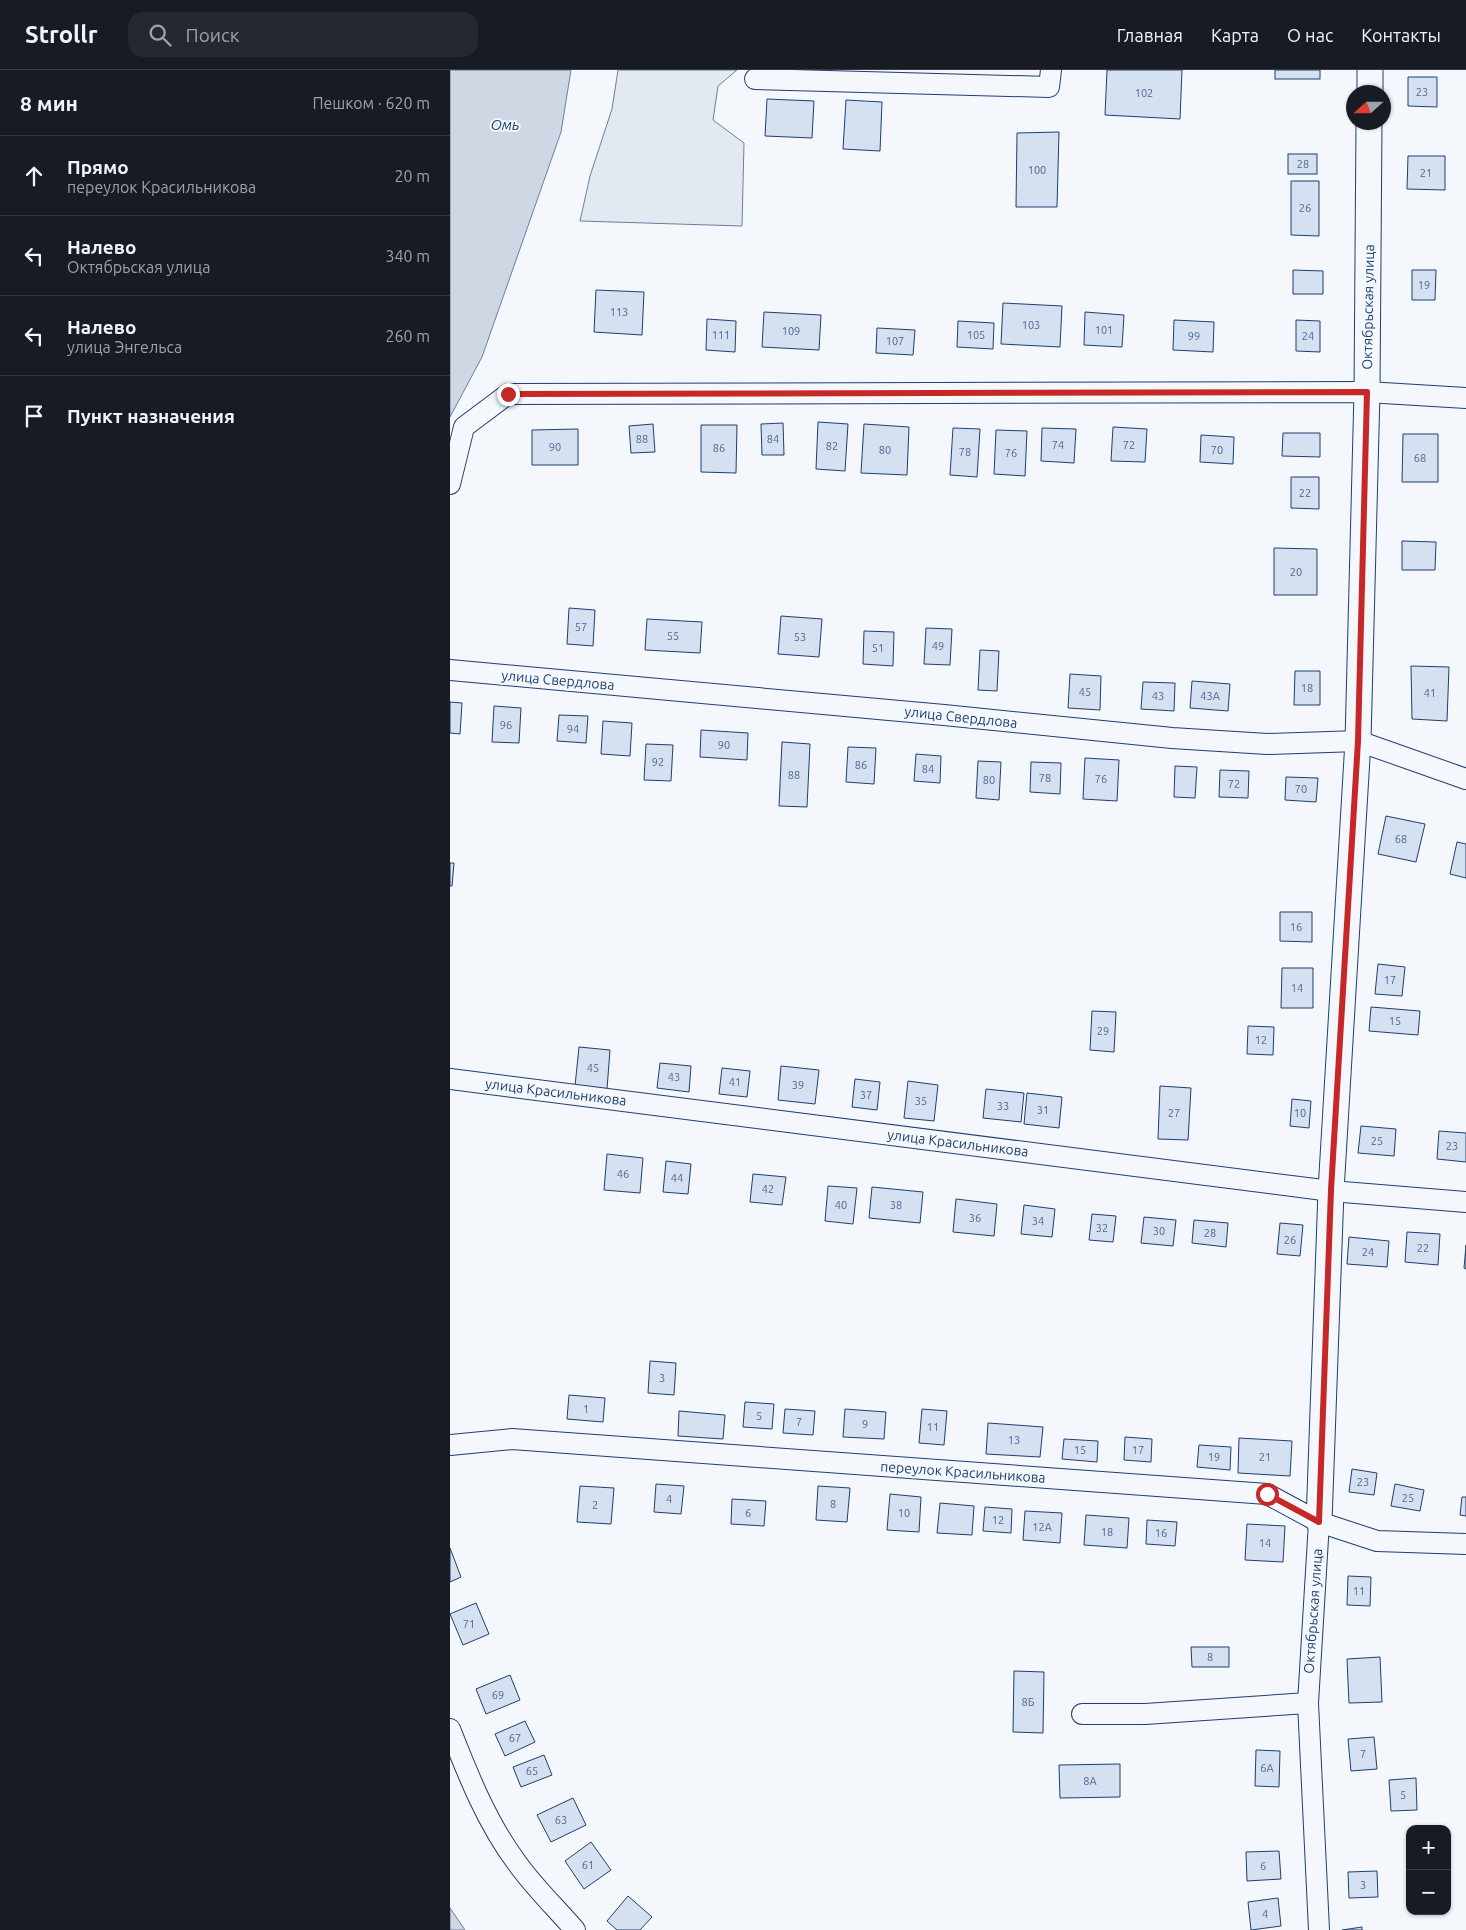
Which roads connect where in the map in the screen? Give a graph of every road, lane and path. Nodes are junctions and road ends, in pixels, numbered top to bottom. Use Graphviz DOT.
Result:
graph roads {
  1 [pos="1051,70"];
  2 [pos="1370,70"];
  3 [pos="755,79"];
  4 [pos="1370,85"];
  5 [pos="1370,130"];
  6 [pos="1367,392"];
  7 [pos="1466,398"];
  8 [pos="450,484"];
  9 [pos="450,670"];
  10 [pos="1358,741"];
  11 [pos="1466,779"];
  12 [pos="450,1079"];
  13 [pos="1331,1190"];
  14 [pos="1466,1202"];
  15 [pos="450,1444"];
  16 [pos="1319,1522"];
  17 [pos="1466,1544"];
  18 [pos="1308,1703"];
  19 [pos="1082,1714"];
  20 [pos="450,1729"];
  21 [pos="575,1930"];
  22 [pos="1318,1930"];
  1 -- 3 [label="street"];
  2 -- 4 [label="street"];
  5 -- 6 [label="street, Октябрьская улица"];
  6 -- 7 [label="street"];
  6 -- 8 [label="street"];
  6 -- 10 [label="street, Октябрьская улица"];
  9 -- 10 [label="street, улица Свердлова"];
  10 -- 11 [label="street, улица Свердлова"];
  10 -- 13 [label="street, Октябрьская улица"];
  12 -- 13 [label="street, улица Красильникова"];
  13 -- 14 [label="street, улица Красильникова"];
  13 -- 16 [label="street, Октябрьская улица"];
  15 -- 16 [label="street, переулок Красильникова"];
  16 -- 17 [label="street, переулок Красильникова"];
  16 -- 18 [label="street, Октябрьская улица"];
  18 -- 19 [label="street"];
  18 -- 22 [label="street, Октябрьская улица"];
  20 -- 21 [label="street"];
}
